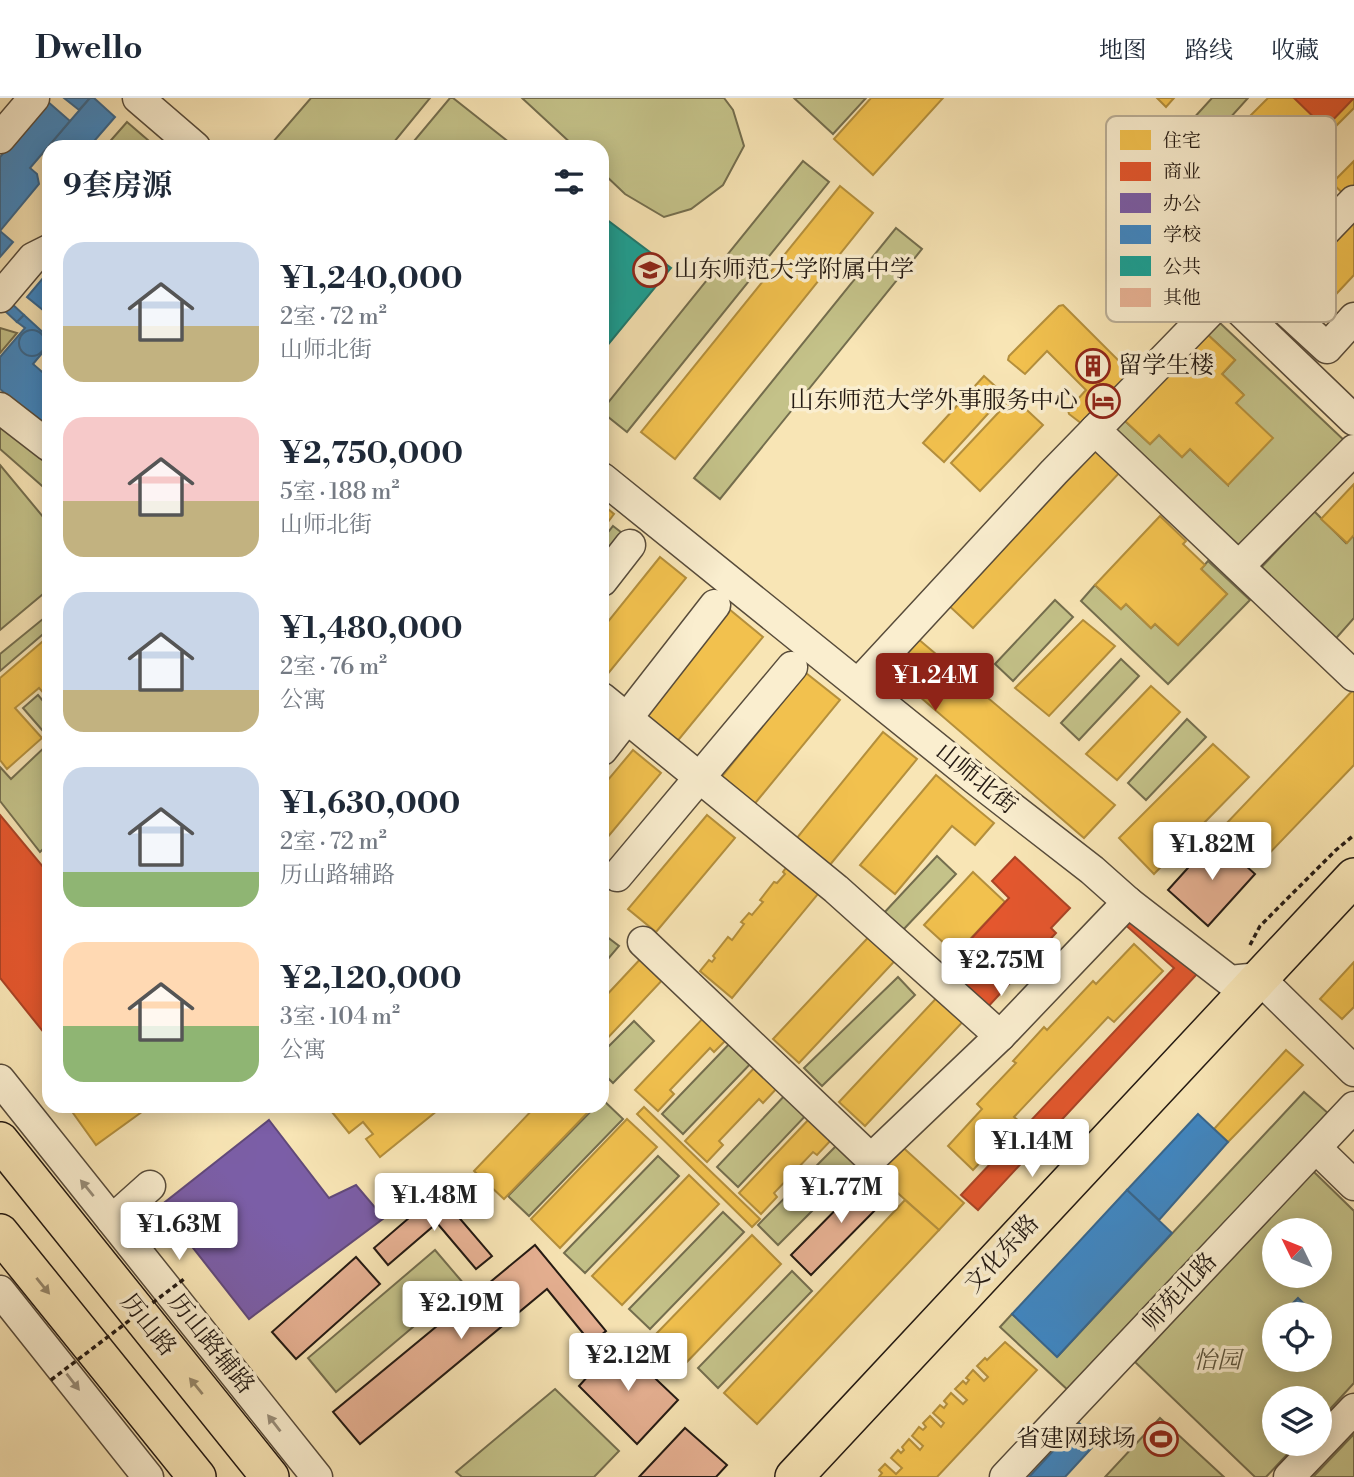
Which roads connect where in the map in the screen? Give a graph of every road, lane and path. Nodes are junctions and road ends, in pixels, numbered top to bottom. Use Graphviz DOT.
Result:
graph roads {
  1 [pos="34,98"];
  2 [pos="138,98"];
  3 [pos="0,138"];
  4 [pos="187,140"];
  5 [pos="1354,201"];
  6 [pos="1336,220"];
  7 [pos="42,254"];
  8 [pos="0,297"];
  9 [pos="1354,318"];
  10 [pos="1200,322"];
  11 [pos="1252,322"];
  12 [pos="1299,322"];
  13 [pos="0,408"];
  14 [pos="1354,419"];
  15 [pos="1095,430"];
  16 [pos="42,441"];
  17 [pos="1354,450"];
  18 [pos="609,484"];
  19 [pos="630,545"];
  20 [pos="1239,566"];
  21 [pos="609,572"];
  22 [pos="715,605"];
  23 [pos="792,667"];
  24 [pos="1354,676"];
  25 [pos="858,684"];
  26 [pos="609,704"];
  27 [pos="626,717"];
  28 [pos="609,740"];
  29 [pos="701,778"];
  30 [pos="617,877"];
  31 [pos="1354,877"];
  32 [pos="1128,902"];
  33 [pos="643,942"];
  34 [pos="1259,978"];
  35 [pos="1000,1035"];
  36 [pos="1354,1071"];
  37 [pos="0,1080"];
  38 [pos="1354,1107"];
  39 [pos="0,1141"];
  40 [pos="1316,1148"];
  41 [pos="1354,1185"];
  42 [pos="150,1186"];
  43 [pos="112,1220"];
  44 [pos="0,1233"];
  45 [pos="184,1279"];
  46 [pos="0,1291"];
  47 [pos="51,1380"];
  48 [pos="1354,1409"];
  49 [pos="148,1477"];
  50 [pos="198,1477"];
  51 [pos="270,1477"];
  52 [pos="317,1477"];
  53 [pos="793,1477"];
  54 [pos="1005,1477"];
  55 [pos="1289,1477"];
  1 -- 3 [label="street"];
  2 -- 4 [label="street"];
  5 -- 6 [label="street"];
  7 -- 8 [label="street"];
  9 -- 12 [label="street"];
  10 -- 15 [label="street"];
  11 -- 14 [label="street"];
  13 -- 16 [label="street"];
  15 -- 20 [label="street"];
  15 -- 25 [label="street"];
  17 -- 20 [label="street"];
  18 -- 25 [label="street, 山师北街"];
  19 -- 21 [label="street"];
  20 -- 24 [label="street"];
  22 -- 27 [label="street"];
  23 -- 29 [label="street"];
  25 -- 32 [label="street, 山师北街"];
  26 -- 27 [label="street"];
  27 -- 28 [label="street"];
  27 -- 29 [label="street"];
  29 -- 30 [label="street"];
  29 -- 35 [label="street"];
  31 -- 34 [label="main road, 文化东路"];
  32 -- 34 [label="street, 山师北街"];
  32 -- 35 [label="street"];
  33 -- 35 [label="street"];
  34 -- 36 [label="street"];
  34 -- 53 [label="main road, 文化东路"];
  43 -- 37 [label="street, 历山路辅路, one-way"];
  38 -- 40 [label="street, 师苑北路"];
  51 -- 39 [label="main road, 历山路, one-way"];
  40 -- 41 [label="street"];
  40 -- 54 [label="street, 师苑北路"];
  42 -- 43 [label="street"];
  52 -- 43 [label="street, 历山路辅路, one-way"];
  44 -- 50 [label="main road, one-way"];
  45 -- 47 [label="path, bridge"];
  46 -- 49 [label="street, one-way"];
  48 -- 55 [label="street"];
}
